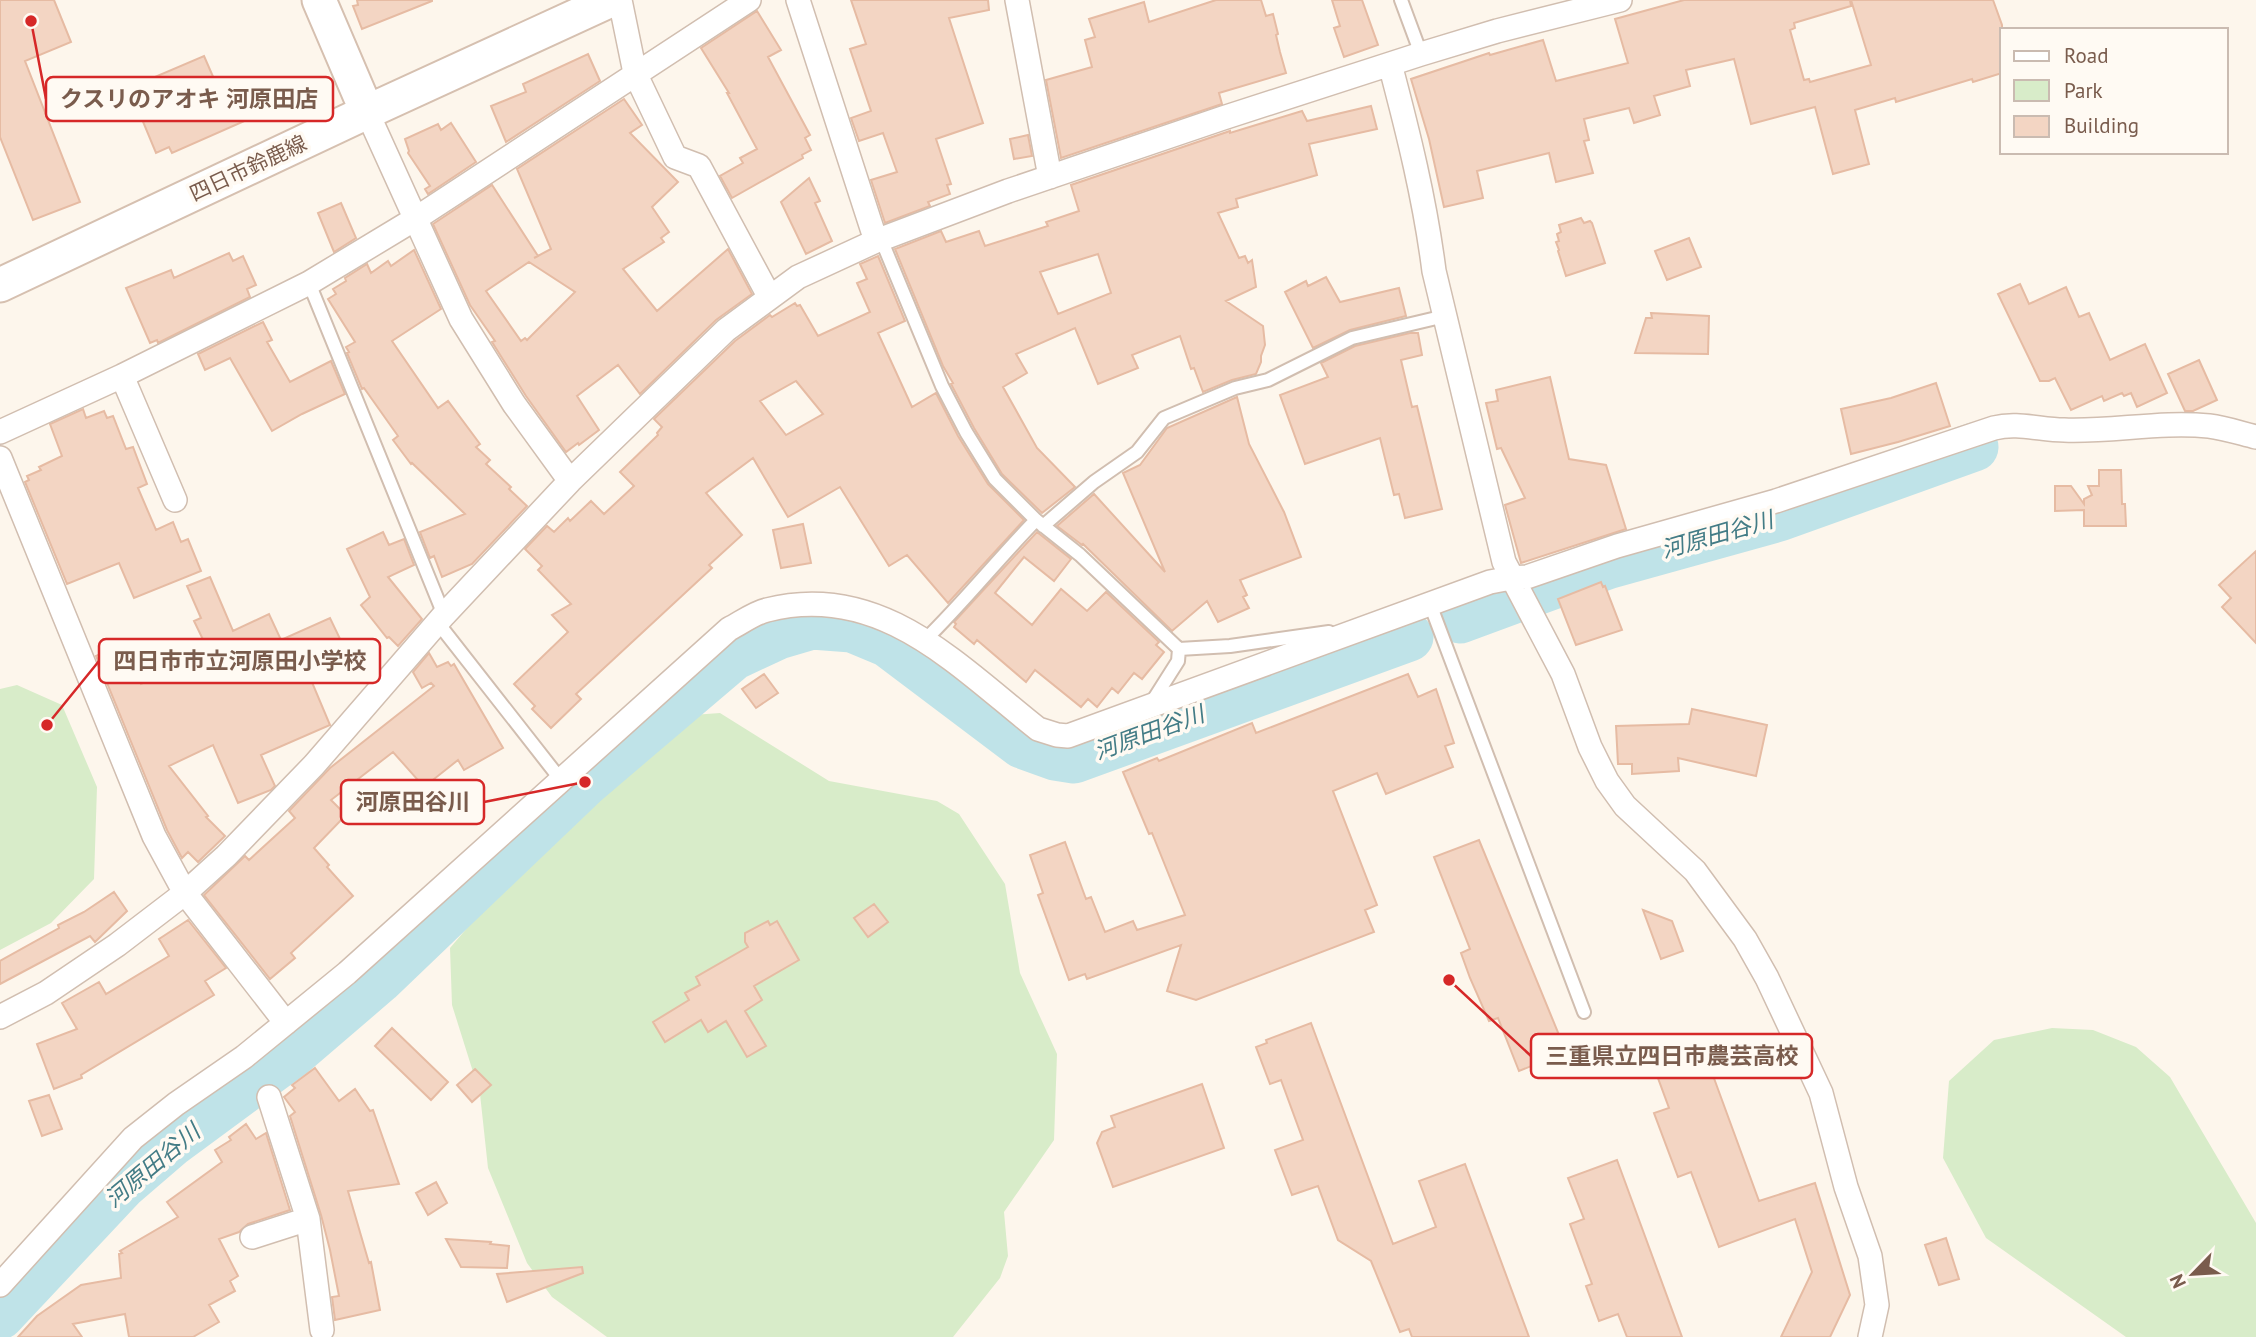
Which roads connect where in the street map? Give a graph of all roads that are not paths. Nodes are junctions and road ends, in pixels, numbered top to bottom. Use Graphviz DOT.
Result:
graph roads {
  1 [pos="319,0"];
  2 [pos="611,0"];
  3 [pos="620,0"];
  4 [pos="749,0"];
  5 [pos="798,0"];
  6 [pos="1017,0"];
  7 [pos="1401,0"];
  8 [pos="1620,0"];
  9 [pos="1420,54"];
  10 [pos="1390,64"];
  11 [pos="635,73"];
  12 [pos="367,112"];
  13 [pos="1050,177"];
  14 [pos="415,219"];
  15 [pos="878,240"];
  16 [pos="309,283"];
  17 [pos="0,285"];
  18 [pos="769,296"];
  19 [pos="1445,316"];
  20 [pos="122,376"];
  21 [pos="0,432"];
  22 [pos="2256,437"];
  23 [pos="0,458"];
  24 [pos="570,481"];
  25 [pos="176,500"];
  26 [pos="1040,523"];
  27 [pos="1518,591"];
  28 [pos="1430,604"];
  29 [pos="441,619"];
  30 [pos="1372,625"];
  31 [pos="925,640"];
  32 [pos="1179,649"];
  33 [pos="1150,705"];
  34 [pos="561,780"];
  35 [pos="185,893"];
  36 [pos="1584,1012"];
  37 [pos="0,1017"];
  38 [pos="286,1023"];
  39 [pos="270,1097"];
  40 [pos="308,1219"];
  41 [pos="252,1237"];
  42 [pos="0,1285"];
  43 [pos="322,1330"];
  44 [pos="1870,1337"];
  1 -- 12 [label="main road"];
  2 -- 12 [label="main road, 四日市鈴鹿線"];
  3 -- 11 [label="street"];
  4 -- 11 [label="street"];
  5 -- 15 [label="street"];
  6 -- 13 [label="street"];
  7 -- 9 [label="lane"];
  8 -- 9 [label="street"];
  9 -- 10 [label="street"];
  10 -- 13 [label="street"];
  10 -- 19 [label="street"];
  11 -- 14 [label="street"];
  11 -- 18 [label="street"];
  12 -- 14 [label="street"];
  12 -- 17 [label="main road, 四日市鈴鹿線"];
  13 -- 15 [label="street"];
  14 -- 16 [label="street"];
  14 -- 24 [label="street"];
  15 -- 18 [label="street"];
  15 -- 26 [label="lane"];
  16 -- 20 [label="street"];
  16 -- 29 [label="lane"];
  18 -- 24 [label="street"];
  19 -- 26 [label="lane"];
  19 -- 27 [label="street"];
  20 -- 21 [label="street"];
  20 -- 25 [label="street"];
  22 -- 27 [label="street"];
  23 -- 35 [label="street"];
  24 -- 29 [label="street"];
  26 -- 31 [label="lane"];
  26 -- 32 [label="lane"];
  27 -- 28 [label="street"];
  27 -- 44 [label="street"];
  28 -- 30 [label="street"];
  28 -- 36 [label="lane"];
  29 -- 34 [label="lane"];
  29 -- 35 [label="street"];
  30 -- 32 [label="lane"];
  30 -- 33 [label="street"];
  31 -- 33 [label="street"];
  31 -- 34 [label="street"];
  32 -- 33 [label="lane"];
  34 -- 38 [label="street"];
  35 -- 37 [label="street"];
  35 -- 38 [label="street"];
  38 -- 42 [label="street"];
  39 -- 40 [label="street"];
  40 -- 41 [label="street"];
  40 -- 43 [label="street"];
}
